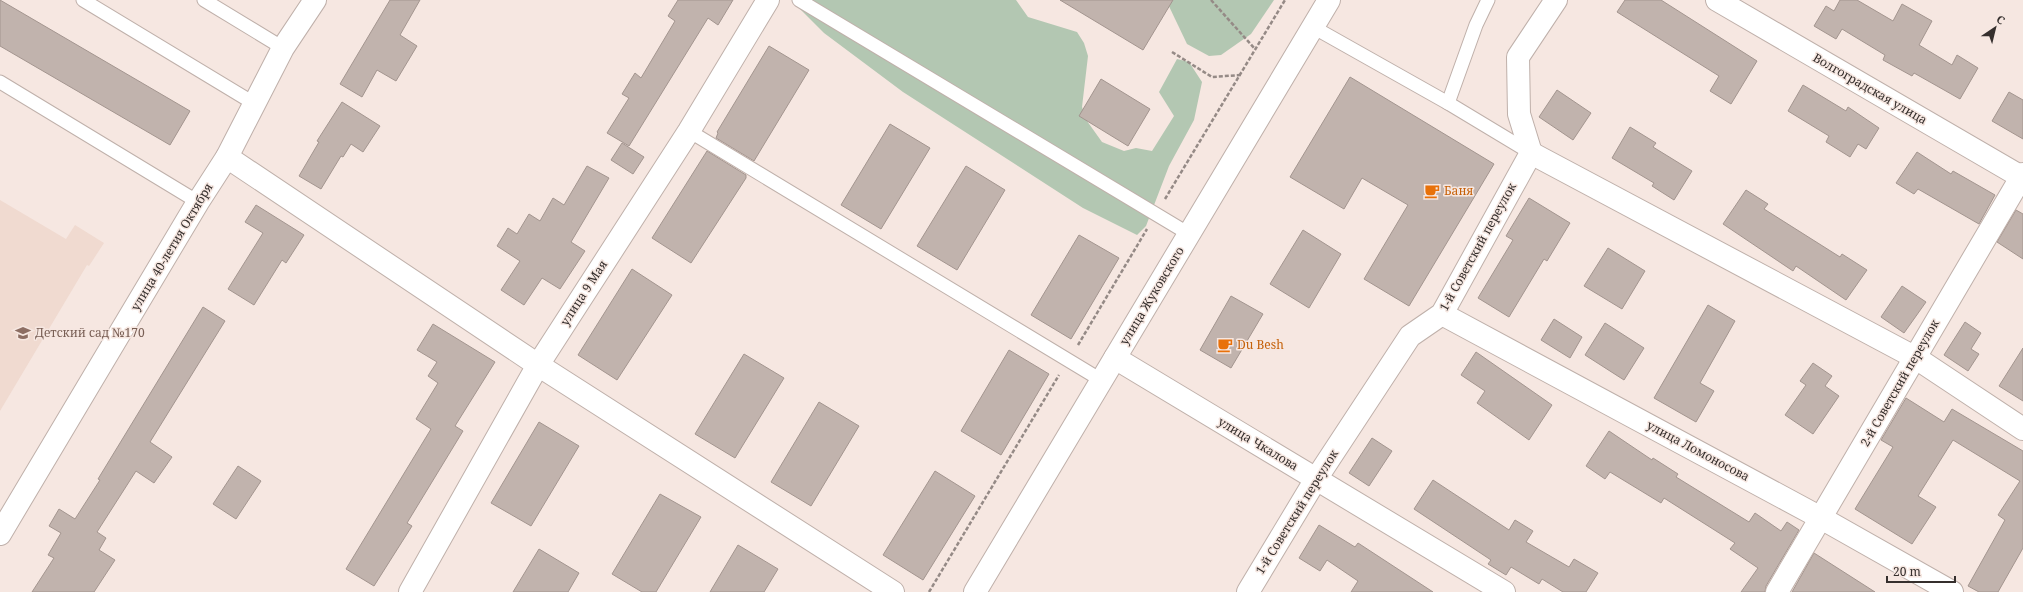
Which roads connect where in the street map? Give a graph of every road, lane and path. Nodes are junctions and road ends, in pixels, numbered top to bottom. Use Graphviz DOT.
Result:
graph roads {
  1 [pos="84,0"];
  2 [pos="204,0"];
  3 [pos="315,0"];
  4 [pos="768,0"];
  5 [pos="799,0"];
  6 [pos="1210,0"];
  7 [pos="1285,0"];
  8 [pos="1329,0"];
  9 [pos="1488,0"];
  10 [pos="1556,0"];
  11 [pos="1717,0"];
  12 [pos="1313,27"];
  13 [pos="283,48"];
  14 [pos="1256,49"];
  15 [pos="1172,52"];
  16 [pos="1241,75"];
  17 [pos="0,82"];
  18 [pos="1448,103"];
  19 [pos="255,104"];
  20 [pos="689,131"];
  21 [pos="1531,153"];
  22 [pos="227,157"];
  23 [pos="2023,176"];
  24 [pos="198,202"];
  25 [pos="1156,214"];
  26 [pos="1189,234"];
  27 [pos="1442,314"];
  28 [pos="1115,358"];
  29 [pos="1916,358"];
  30 [pos="1068,360"];
  31 [pos="538,366"];
  32 [pos="1101,380"];
  33 [pos="2023,429"];
  34 [pos="1316,479"];
  35 [pos="1821,518"];
  36 [pos="0,534"];
  37 [pos="410,592"];
  38 [pos="893,592"];
  39 [pos="929,592"];
  40 [pos="975,592"];
  41 [pos="1248,592"];
  42 [pos="1504,592"];
  43 [pos="1777,592"];
  44 [pos="1952,592"];
  1 -- 19 [label="lane"];
  2 -- 13 [label="lane"];
  3 -- 13 [label="street, улица 40-летия Октября"];
  4 -- 20 [label="street, улица 9 Мая"];
  5 -- 25 [label="lane"];
  6 -- 14 [label="path"];
  7 -- 14 [label="path"];
  8 -- 12 [label="street, улица Жуковского"];
  9 -- 18 [label="lane"];
  10 -- 21 [label="street"];
  11 -- 23 [label="street, Волгоградская улица"];
  12 -- 18 [label="lane"];
  12 -- 26 [label="street, улица Жуковского"];
  13 -- 19 [label="street, улица 40-летия Октября"];
  14 -- 16 [label="path"];
  15 -- 16 [label="path"];
  16 -- 25 [label="path"];
  17 -- 24 [label="lane"];
  18 -- 21 [label="lane"];
  19 -- 22 [label="street, улица 40-летия Октября"];
  20 -- 30 [label="lane"];
  20 -- 31 [label="street, улица 9 Мая"];
  21 -- 27 [label="street, 1-й Советский переулок"];
  21 -- 29 [label="street"];
  22 -- 24 [label="street, улица 40-летия Октября"];
  22 -- 31 [label="street"];
  23 -- 29 [label="street, 2-й Советский переулок"];
  24 -- 36 [label="street, улица 40-летия Октября"];
  25 -- 26 [label="lane"];
  25 -- 30 [label="path"];
  26 -- 28 [label="street, улица Жуковского"];
  27 -- 34 [label="street, 1-й Советский переулок"];
  27 -- 35 [label="street, улица Ломоносова"];
  28 -- 32 [label="street, улица Жуковского"];
  28 -- 34 [label="street, улица Чкалова"];
  29 -- 33 [label="street"];
  29 -- 35 [label="street, 2-й Советский переулок"];
  30 -- 32 [label="lane"];
  30 -- 39 [label="path"];
  31 -- 37 [label="street, улица 9 Мая"];
  31 -- 38 [label="street"];
  32 -- 40 [label="street, улица Жуковского"];
  34 -- 41 [label="street, 1-й Советский переулок"];
  34 -- 42 [label="street, улица Чкалова"];
  35 -- 43 [label="street, 2-й Советский переулок"];
  35 -- 44 [label="street, улица Ломоносова"];
}
